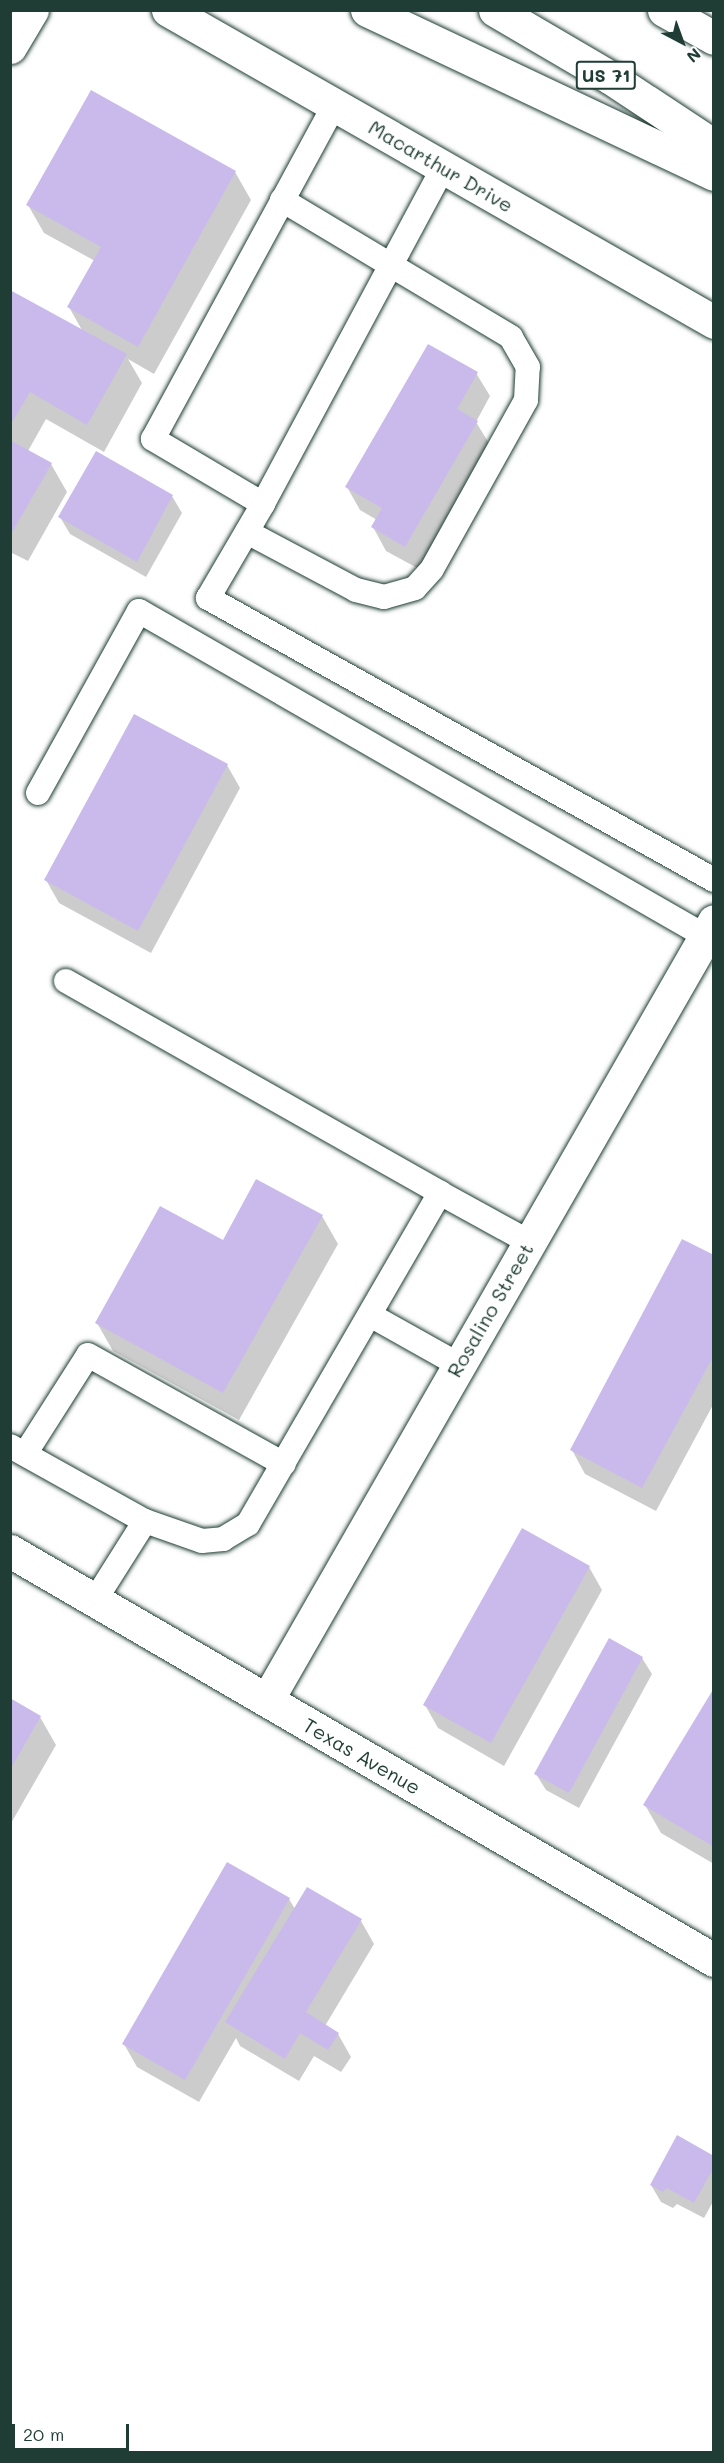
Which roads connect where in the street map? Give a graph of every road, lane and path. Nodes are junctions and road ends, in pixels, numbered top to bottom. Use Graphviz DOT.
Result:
graph roads {
  1 [pos="32,10"];
  2 [pos="168,10"];
  3 [pos="367,10"];
  4 [pos="495,10"];
  5 [pos="664,10"];
  6 [pos="714,38"];
  7 [pos="10,47"];
  8 [pos="334,105"];
  9 [pos="714,146"];
  10 [pos="443,168"];
  11 [pos="714,174"];
  12 [pos="282,200"];
  13 [pos="392,266"];
  14 [pos="714,322"];
  15 [pos="263,504"];
  16 [pos="247,532"];
  17 [pos="38,794"];
  18 [pos="714,880"];
  19 [pos="709,928"];
  20 [pos="66,981"];
  21 [pos="440,1193"];
  22 [pos="529,1242"];
  23 [pos="370,1315"];
  24 [pos="459,1365"];
  25 [pos="18,1450"];
  26 [pos="285,1464"];
  27 [pos="145,1521"];
  28 [pos="10,1551"];
  29 [pos="95,1600"];
  30 [pos="267,1700"];
  31 [pos="714,1960"];
  1 -- 7 [label="main road"];
  2 -- 8 [label="main road, Macarthur Drive"];
  3 -- 11 [label="main road"];
  4 -- 9 [label="main road, US 71"];
  5 -- 6 [label="main road"];
  8 -- 10 [label="main road, Macarthur Drive"];
  8 -- 12 [label="lane"];
  10 -- 13 [label="lane"];
  10 -- 14 [label="main road, Macarthur Drive"];
  12 -- 13 [label="lane"];
  12 -- 15 [label="lane"];
  13 -- 15 [label="lane"];
  13 -- 16 [label="lane"];
  15 -- 16 [label="lane"];
  16 -- 18 [label="lane"];
  17 -- 19 [label="lane"];
  19 -- 22 [label="main road, Rosalino Street"];
  20 -- 21 [label="lane"];
  21 -- 22 [label="lane"];
  21 -- 23 [label="lane"];
  22 -- 24 [label="main road, Rosalino Street"];
  23 -- 24 [label="lane"];
  23 -- 26 [label="lane"];
  24 -- 30 [label="main road, Rosalino Street"];
  25 -- 26 [label="lane"];
  25 -- 27 [label="lane"];
  26 -- 27 [label="lane"];
  27 -- 29 [label="lane"];
  28 -- 29 [label="main road, Texas Avenue"];
  29 -- 30 [label="main road, Texas Avenue"];
  30 -- 31 [label="main road, Texas Avenue"];
}
